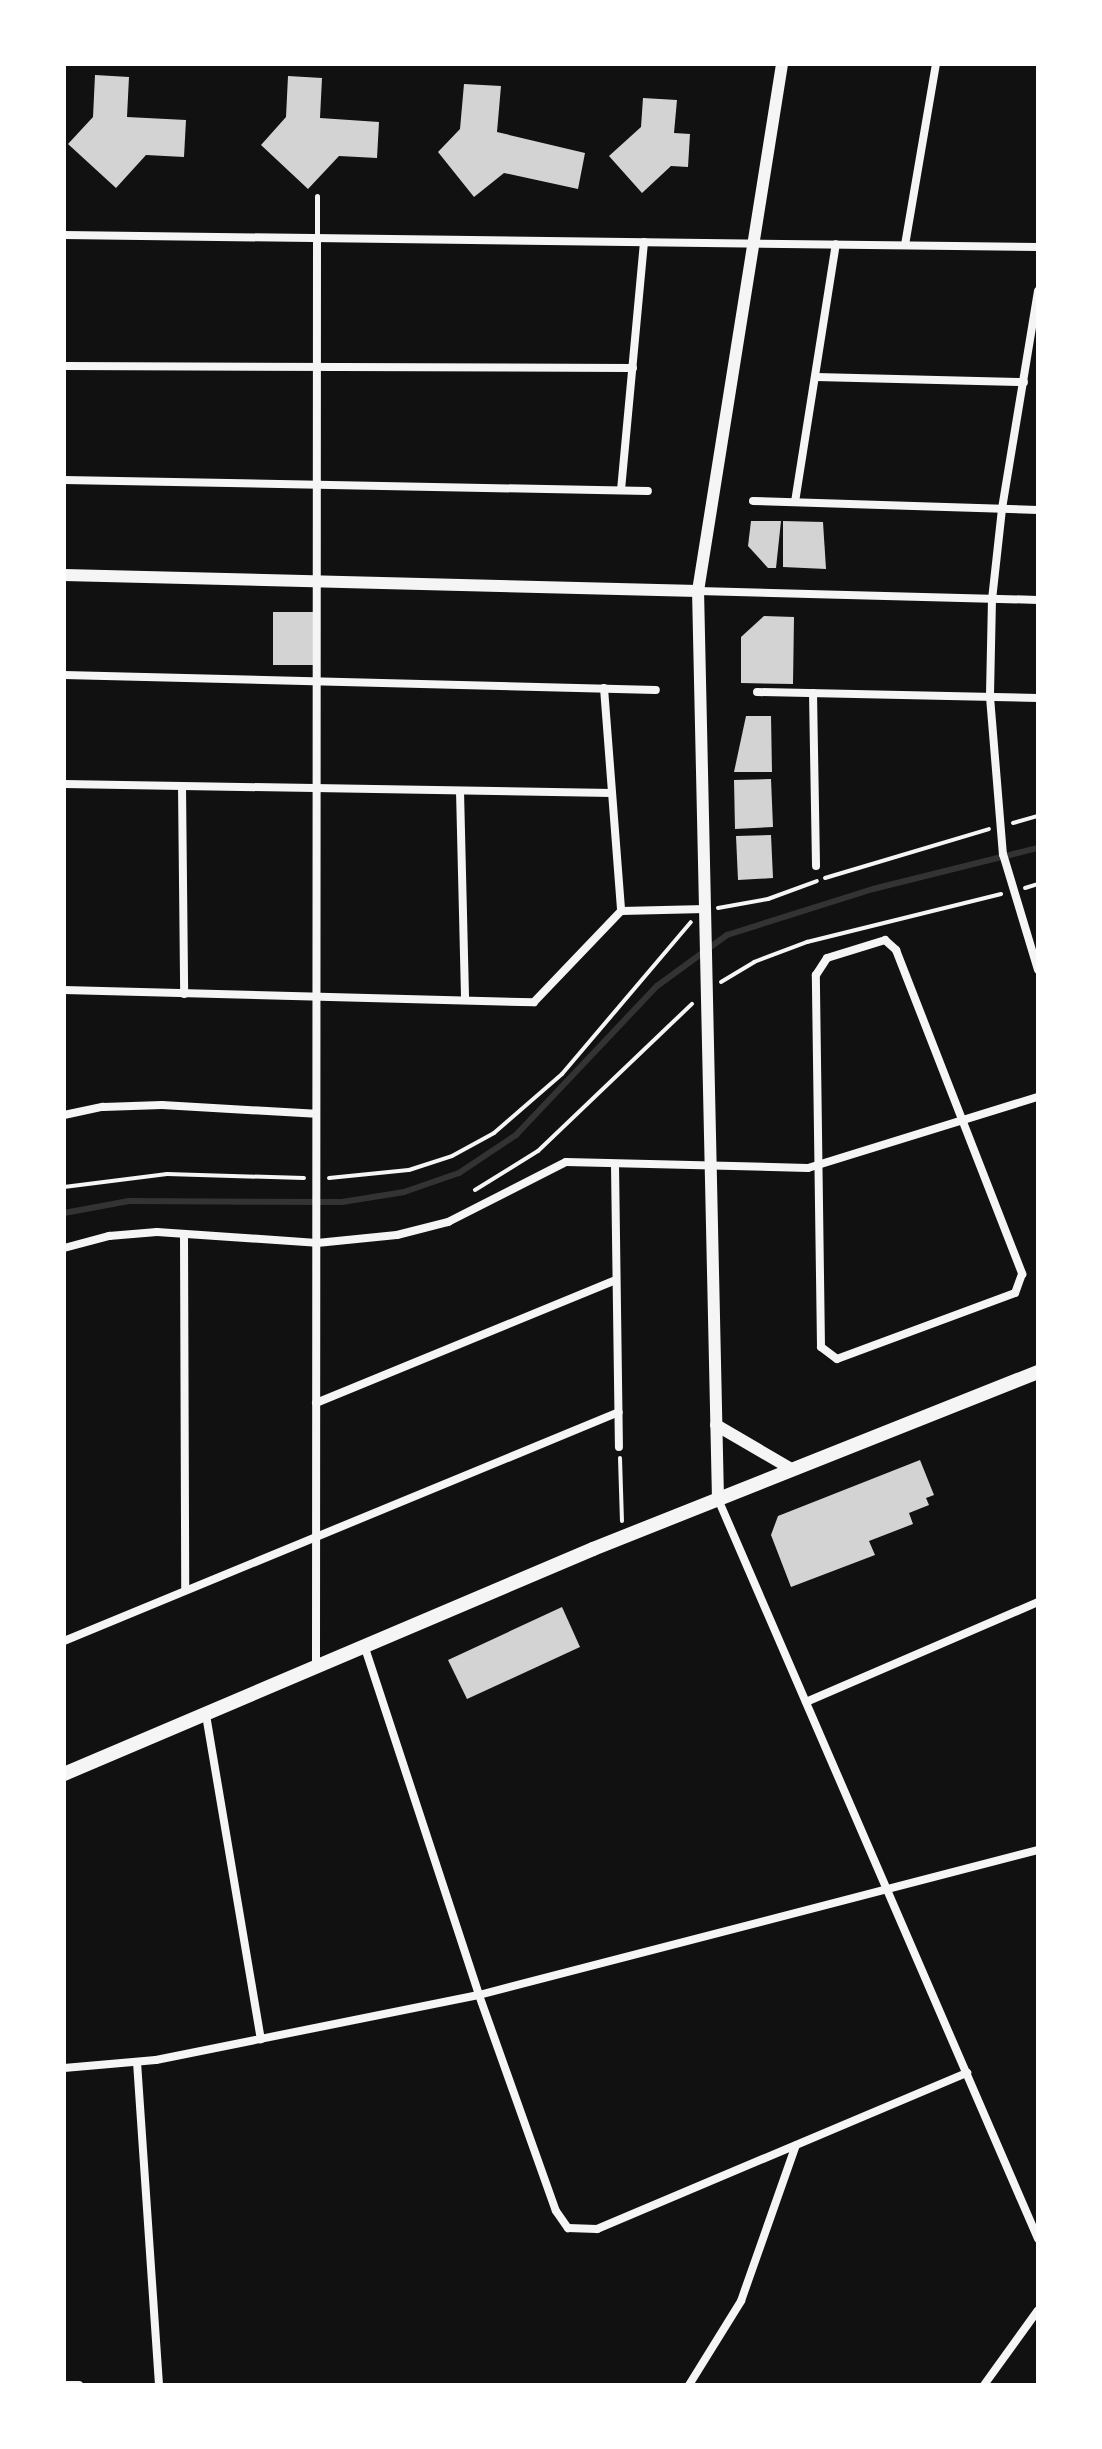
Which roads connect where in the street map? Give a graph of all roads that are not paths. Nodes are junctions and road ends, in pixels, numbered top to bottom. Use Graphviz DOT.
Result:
graph roads {
  1 [pos="782,64"];
  2 [pos="936,64"];
  3 [pos="317,196"];
  4 [pos="64,235"];
  5 [pos="317,238"];
  6 [pos="644,242"];
  7 [pos="753,244"];
  8 [pos="836,244"];
  9 [pos="905,245"];
  10 [pos="1038,247"];
  11 [pos="1038,291"];
  12 [pos="64,366"];
  13 [pos="317,367"];
  14 [pos="633,368"];
  15 [pos="816,377"];
  16 [pos="1024,382"];
  17 [pos="64,480"];
  18 [pos="316,486"];
  19 [pos="621,490"];
  20 [pos="648,491"];
  21 [pos="753,501"];
  22 [pos="795,502"];
  23 [pos="1002,509"];
  24 [pos="1038,510"];
  25 [pos="64,575"];
  26 [pos="317,582"];
  27 [pos="698,591"];
  28 [pos="992,599"];
  29 [pos="1038,600"];
  30 [pos="64,675"];
  31 [pos="316,679"];
  32 [pos="604,688"];
  33 [pos="656,690"];
  34 [pos="757,692"];
  35 [pos="813,693"];
  36 [pos="990,697"];
  37 [pos="1038,698"];
  38 [pos="64,784"];
  39 [pos="182,786"];
  40 [pos="316,788"];
  41 [pos="460,791"];
  42 [pos="612,793"];
  43 [pos="816,866"];
  44 [pos="705,909"];
  45 [pos="621,911"];
  46 [pos="1038,970"];
  47 [pos="64,990"];
  48 [pos="184,994"];
  49 [pos="316,999"];
  50 [pos="465,1000"];
  51 [pos="1038,1097"];
  52 [pos="316,1114"];
  53 [pos="64,1115"];
  54 [pos="962,1121"];
  55 [pos="615,1165"];
  56 [pos="818,1165"];
  57 [pos="710,1168"];
  58 [pos="184,1236"];
  59 [pos="317,1243"];
  60 [pos="64,1248"];
  61 [pos="616,1280"];
  62 [pos="1038,1372"];
  63 [pos="316,1403"];
  64 [pos="619,1412"];
  65 [pos="716,1425"];
  66 [pos="619,1447"];
  67 [pos="793,1470"];
  68 [pos="718,1499"];
  69 [pos="316,1535"];
  70 [pos="185,1588"];
  71 [pos="1038,1602"];
  72 [pos="64,1641"];
  73 [pos="365,1648"];
  74 [pos="316,1669"];
  75 [pos="806,1702"];
  76 [pos="206,1715"];
  77 [pos="64,1774"];
  78 [pos="1038,1850"];
  79 [pos="887,1891"];
  80 [pos="479,1995"];
  81 [pos="261,2039"];
  82 [pos="137,2062"];
  83 [pos="64,2068"];
  84 [pos="967,2073"];
  85 [pos="796,2145"];
  86 [pos="1038,2239"];
  87 [pos="1038,2310"];
  88 [pos="64,2385"];
  89 [pos="79,2385"];
  90 [pos="159,2385"];
  91 [pos="689,2385"];
  92 [pos="984,2385"];
  1 -- 7 [label="street"];
  2 -- 9 [label="street"];
  3 -- 5 [label="lane"];
  4 -- 5 [label="street"];
  5 -- 6 [label="street"];
  5 -- 13 [label="street"];
  6 -- 7 [label="street"];
  6 -- 14 [label="street"];
  7 -- 8 [label="street"];
  7 -- 27 [label="street"];
  8 -- 9 [label="street"];
  8 -- 15 [label="street"];
  9 -- 10 [label="street"];
  11 -- 16 [label="street"];
  12 -- 13 [label="street"];
  13 -- 14 [label="street"];
  13 -- 18 [label="street"];
  14 -- 19 [label="street"];
  15 -- 16 [label="street"];
  15 -- 22 [label="street"];
  16 -- 23 [label="street"];
  17 -- 18 [label="street"];
  18 -- 19 [label="street"];
  18 -- 26 [label="street"];
  19 -- 20 [label="street"];
  21 -- 22 [label="street"];
  22 -- 23 [label="street"];
  23 -- 24 [label="street"];
  23 -- 28 [label="street"];
  25 -- 26 [label="street"];
  26 -- 27 [label="street"];
  26 -- 31 [label="street"];
  27 -- 28 [label="street"];
  27 -- 44 [label="street"];
  28 -- 29 [label="street"];
  28 -- 36 [label="street"];
  30 -- 31 [label="street"];
  31 -- 32 [label="street"];
  31 -- 40 [label="street"];
  32 -- 33 [label="street"];
  32 -- 42 [label="street"];
  34 -- 35 [label="street"];
  35 -- 36 [label="street"];
  35 -- 43 [label="street"];
  36 -- 37 [label="street"];
  36 -- 46 [label="street"];
  38 -- 39 [label="street"];
  39 -- 40 [label="street"];
  39 -- 48 [label="street"];
  40 -- 41 [label="street"];
  40 -- 49 [label="street"];
  41 -- 42 [label="street"];
  41 -- 50 [label="street"];
  42 -- 45 [label="street"];
  44 -- 45 [label="street"];
  44 -- 57 [label="street"];
  45 -- 50 [label="street"];
  47 -- 48 [label="street"];
  48 -- 49 [label="street"];
  49 -- 50 [label="street"];
  49 -- 52 [label="street"];
  51 -- 54 [label="street"];
  52 -- 53 [label="street"];
  52 -- 59 [label="street"];
  54 -- 56 [label="street"];
  54 -- 56 [label="street"];
  54 -- 56 [label="street"];
  55 -- 57 [label="street"];
  55 -- 59 [label="street"];
  55 -- 61 [label="street"];
  56 -- 57 [label="street"];
  57 -- 65 [label="street"];
  58 -- 59 [label="street"];
  58 -- 60 [label="street"];
  58 -- 70 [label="street"];
  59 -- 63 [label="street"];
  61 -- 63 [label="street"];
  61 -- 64 [label="street"];
  62 -- 67 [label="main road"];
  63 -- 69 [label="street"];
  64 -- 66 [label="street"];
  64 -- 69 [label="street"];
  65 -- 67 [label="street"];
  65 -- 68 [label="street"];
  67 -- 68 [label="main road"];
  68 -- 73 [label="main road"];
  68 -- 75 [label="street"];
  69 -- 70 [label="street"];
  69 -- 74 [label="street"];
  70 -- 72 [label="street"];
  71 -- 75 [label="street"];
  73 -- 74 [label="main road"];
  73 -- 80 [label="street"];
  74 -- 76 [label="main road"];
  75 -- 79 [label="street"];
  76 -- 77 [label="main road"];
  76 -- 81 [label="street"];
  78 -- 79 [label="street"];
  79 -- 80 [label="street"];
  79 -- 84 [label="street"];
  80 -- 81 [label="street"];
  80 -- 85 [label="street"];
  81 -- 82 [label="street"];
  82 -- 83 [label="street"];
  82 -- 90 [label="street"];
  84 -- 85 [label="street"];
  84 -- 86 [label="street"];
  85 -- 91 [label="street"];
  87 -- 92 [label="street"];
  88 -- 89 [label="street"];
}
